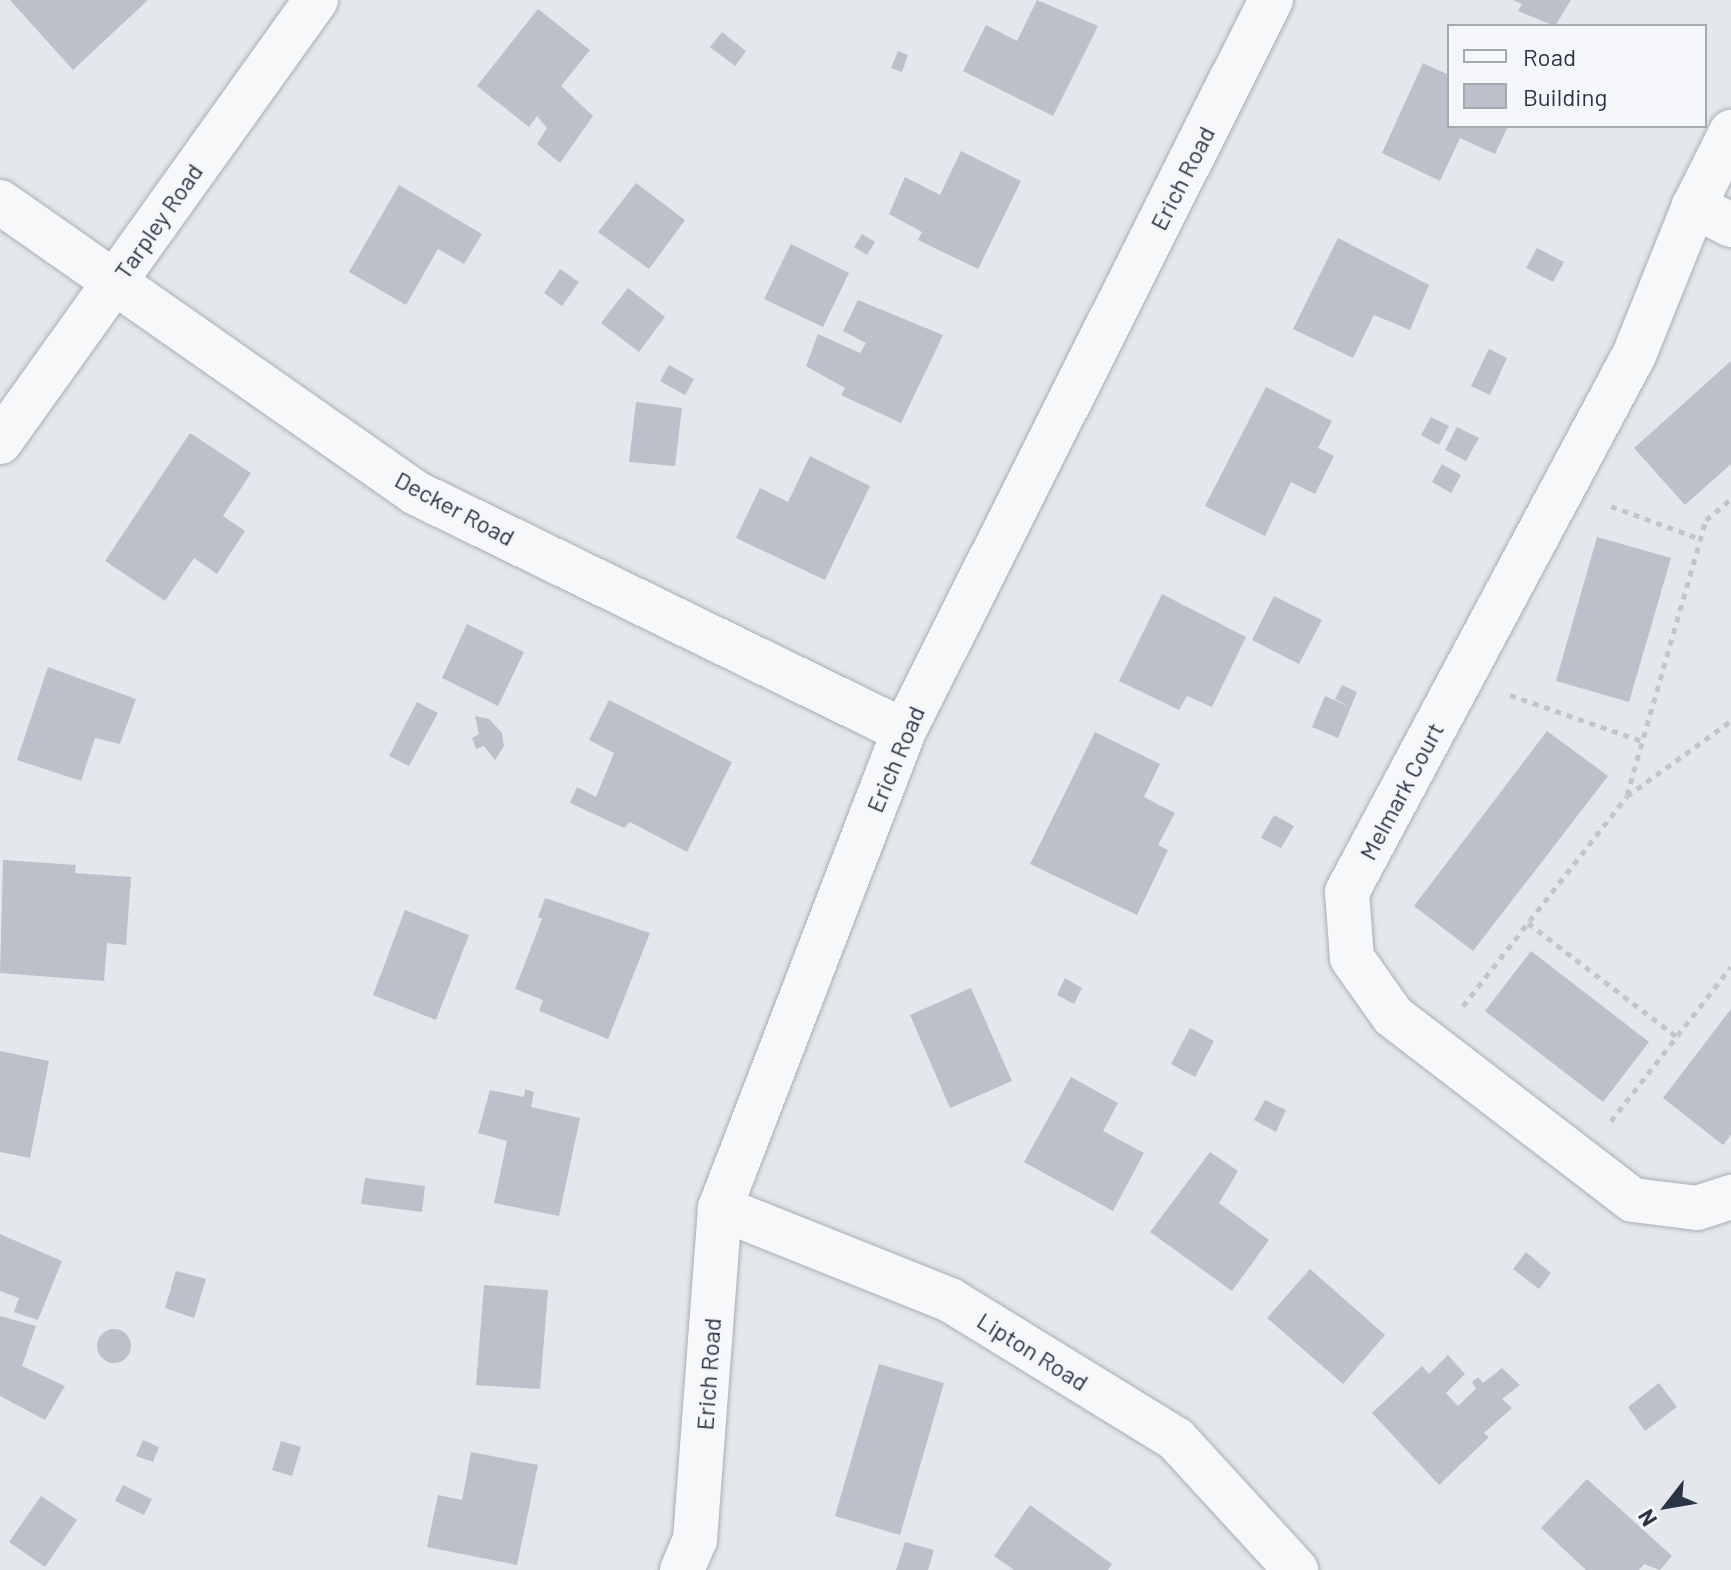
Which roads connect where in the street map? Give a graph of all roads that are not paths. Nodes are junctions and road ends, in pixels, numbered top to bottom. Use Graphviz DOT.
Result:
graph roads {
  1 [pos="316,0"];
  2 [pos="1271,0"];
  3 [pos="1731,132"];
  4 [pos="0,202"];
  5 [pos="1713,216"];
  6 [pos="117,280"];
  7 [pos="0,442"];
  8 [pos="904,731"];
  9 [pos="1731,1197"];
  10 [pos="720,1208"];
  11 [pos="682,1570"];
  12 [pos="1296,1570"];
  1 -- 6 [label="street, Tarpley Road"];
  2 -- 8 [label="street, Erich Road"];
  3 -- 5 [label="street, Melmark Court"];
  4 -- 6 [label="street, Decker Road"];
  5 -- 9 [label="street, Melmark Court"];
  6 -- 7 [label="street, Tarpley Road"];
  6 -- 8 [label="street, Decker Road"];
  8 -- 10 [label="street, Erich Road"];
  10 -- 11 [label="street, Erich Road"];
  10 -- 12 [label="street, Lipton Road"];
}
